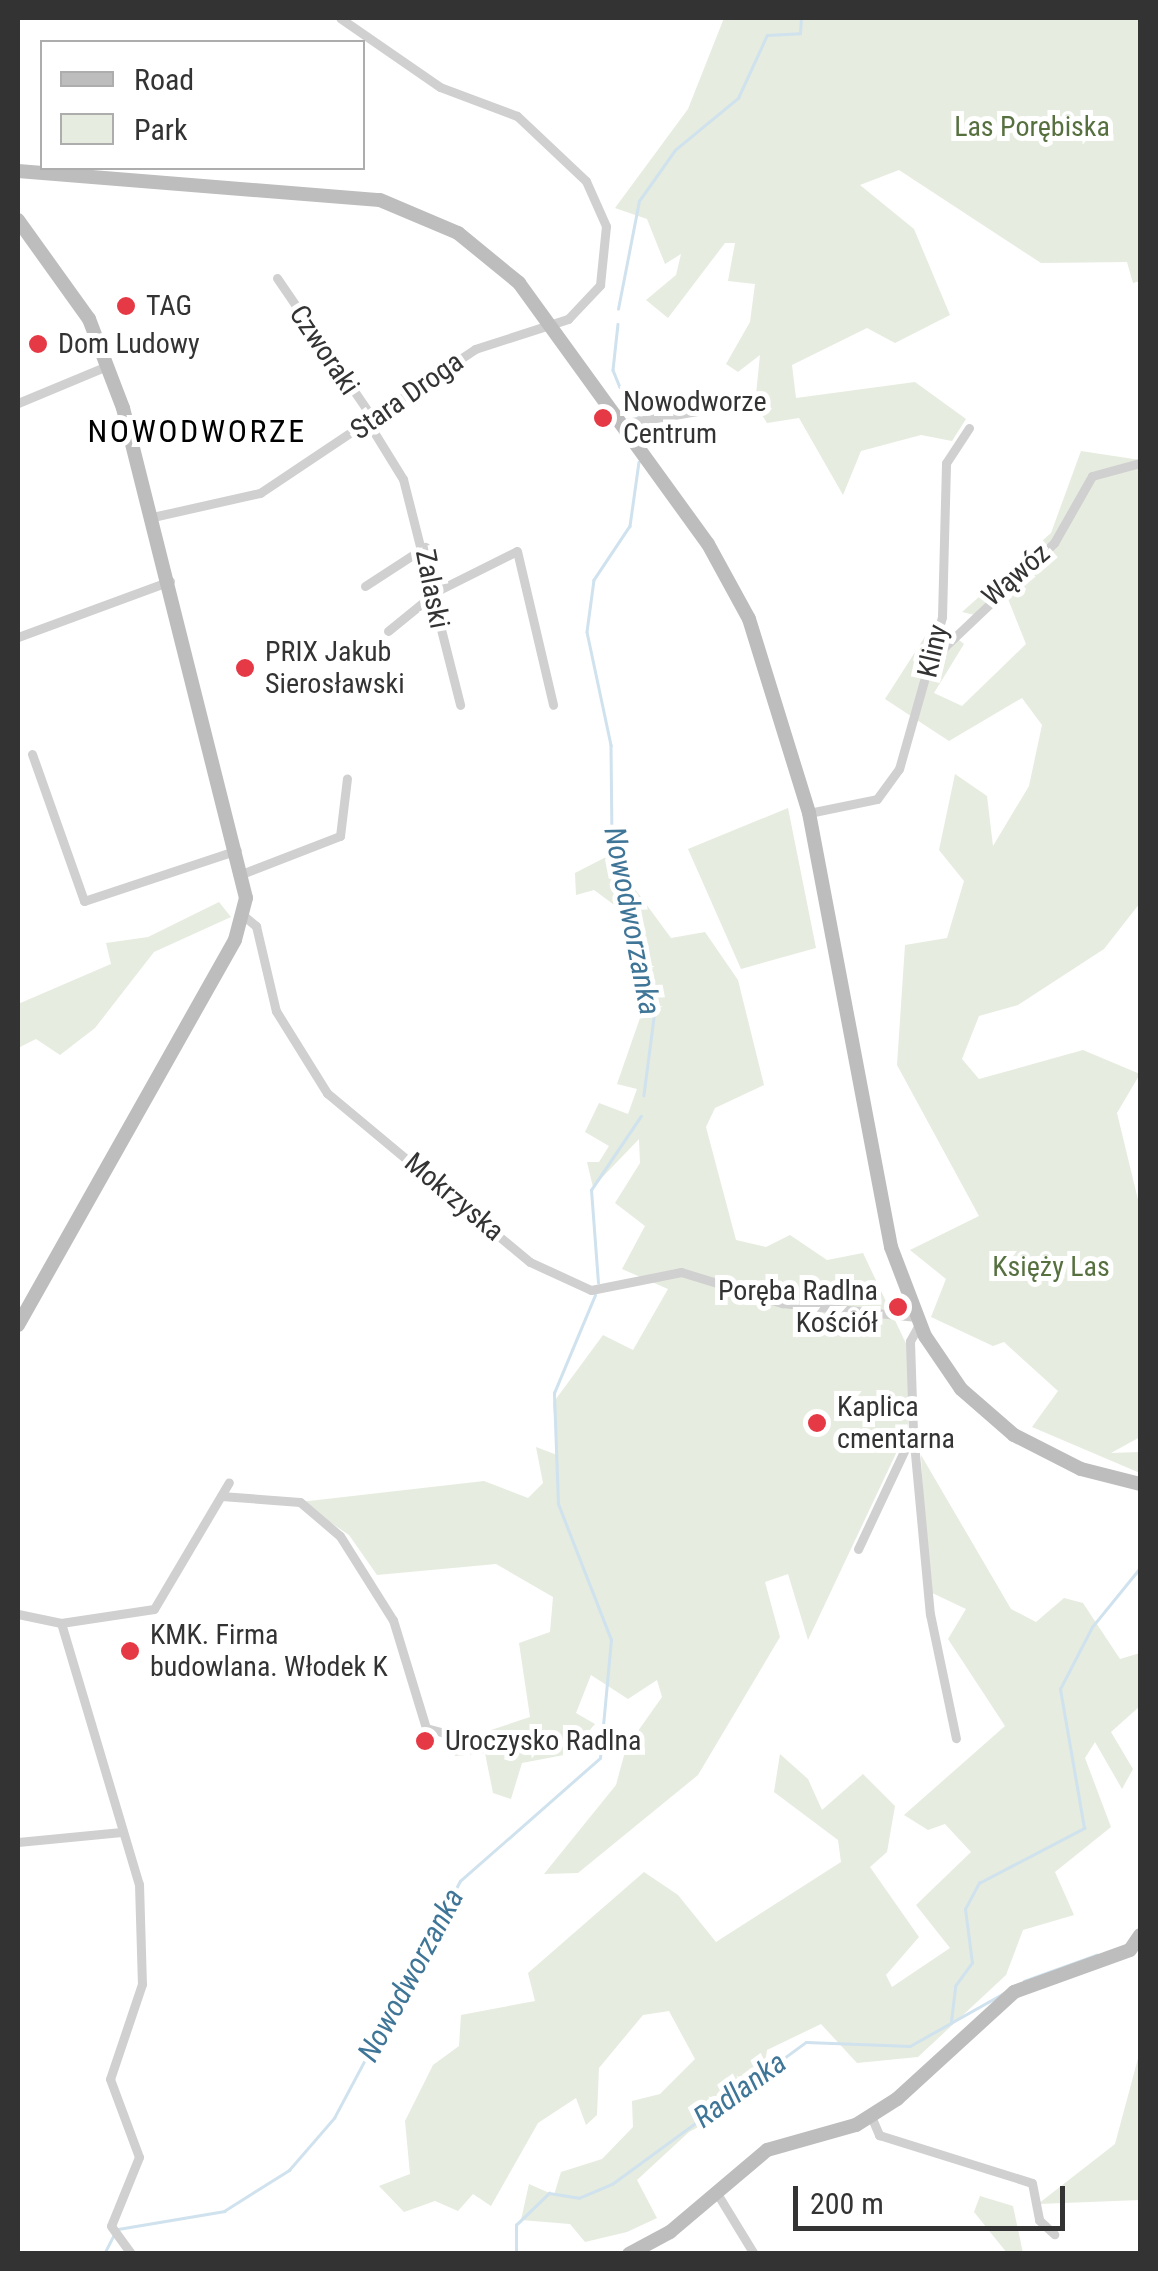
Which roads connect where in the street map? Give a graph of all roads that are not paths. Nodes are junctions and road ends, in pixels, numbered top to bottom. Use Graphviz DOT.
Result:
graph roads {
  1 [pos="340,18"];
  2 [pos="18,171"];
  3 [pos="18,220"];
  4 [pos="277,278"];
  5 [pos="551,325"];
  6 [pos="107,366"];
  7 [pos="18,403"];
  8 [pos="740,404"];
  9 [pos="371,422"];
  10 [pos="620,424"];
  11 [pos="969,428"];
  12 [pos="1140,462"];
  13 [pos="156,516"];
  14 [pos="425,547"];
  15 [pos="172,580"];
  16 [pos="365,586"];
  17 [pos="437,591"];
  18 [pos="388,632"];
  19 [pos="18,637"];
  20 [pos="935,657"];
  21 [pos="460,705"];
  22 [pos="553,705"];
  23 [pos="32,754"];
  24 [pos="348,778"];
  25 [pos="809,813"];
  26 [pos="240,849"];
  27 [pos="244,874"];
  28 [pos="244,916"];
  29 [pos="917,1321"];
  30 [pos="18,1325"];
  31 [pos="913,1432"];
  32 [pos="229,1482"];
  33 [pos="1140,1484"];
  34 [pos="221,1496"];
  35 [pos="858,1549"];
  36 [pos="18,1614"];
  37 [pos="60,1623"];
  38 [pos="453,1736"];
  39 [pos="956,1738"];
  40 [pos="122,1832"];
  41 [pos="18,1842"];
  42 [pos="1140,1936"];
  43 [pos="871,2116"];
  44 [pos="718,2195"];
  45 [pos="1054,2234"];
  46 [pos="130,2254"];
  47 [pos="630,2254"];
  48 [pos="754,2254"];
  1 -- 5 [label="street, Stara Droga"];
  2 -- 5 [label="main road"];
  3 -- 6 [label="main road"];
  4 -- 9 [label="street, Czworaki"];
  5 -- 9 [label="street, Stara Droga"];
  5 -- 10 [label="main road"];
  6 -- 7 [label="street"];
  6 -- 13 [label="main road"];
  8 -- 10 [label="street"];
  9 -- 13 [label="street, Stara Droga"];
  9 -- 14 [label="street, Zalaski"];
  10 -- 25 [label="main road"];
  11 -- 20 [label="street, Kliny"];
  12 -- 20 [label="street, Wąwóz"];
  13 -- 15 [label="main road"];
  14 -- 16 [label="street"];
  14 -- 17 [label="street, Zalaski"];
  15 -- 19 [label="street"];
  15 -- 26 [label="main road"];
  17 -- 18 [label="street"];
  17 -- 21 [label="street, Zalaski"];
  17 -- 22 [label="street"];
  20 -- 25 [label="street, Kliny"];
  23 -- 26 [label="street"];
  24 -- 27 [label="street"];
  25 -- 29 [label="main road"];
  26 -- 27 [label="main road"];
  27 -- 28 [label="main road"];
  28 -- 29 [label="street, Mokrzyska"];
  28 -- 30 [label="main road"];
  29 -- 31 [label="street"];
  29 -- 33 [label="main road"];
  31 -- 35 [label="street"];
  31 -- 39 [label="street"];
  32 -- 34 [label="street"];
  34 -- 37 [label="street"];
  34 -- 38 [label="street"];
  36 -- 37 [label="street"];
  37 -- 40 [label="street"];
  40 -- 41 [label="street"];
  40 -- 46 [label="street"];
  42 -- 43 [label="main road"];
  43 -- 44 [label="main road"];
  43 -- 45 [label="street"];
  44 -- 47 [label="main road"];
  44 -- 48 [label="street"];
}
